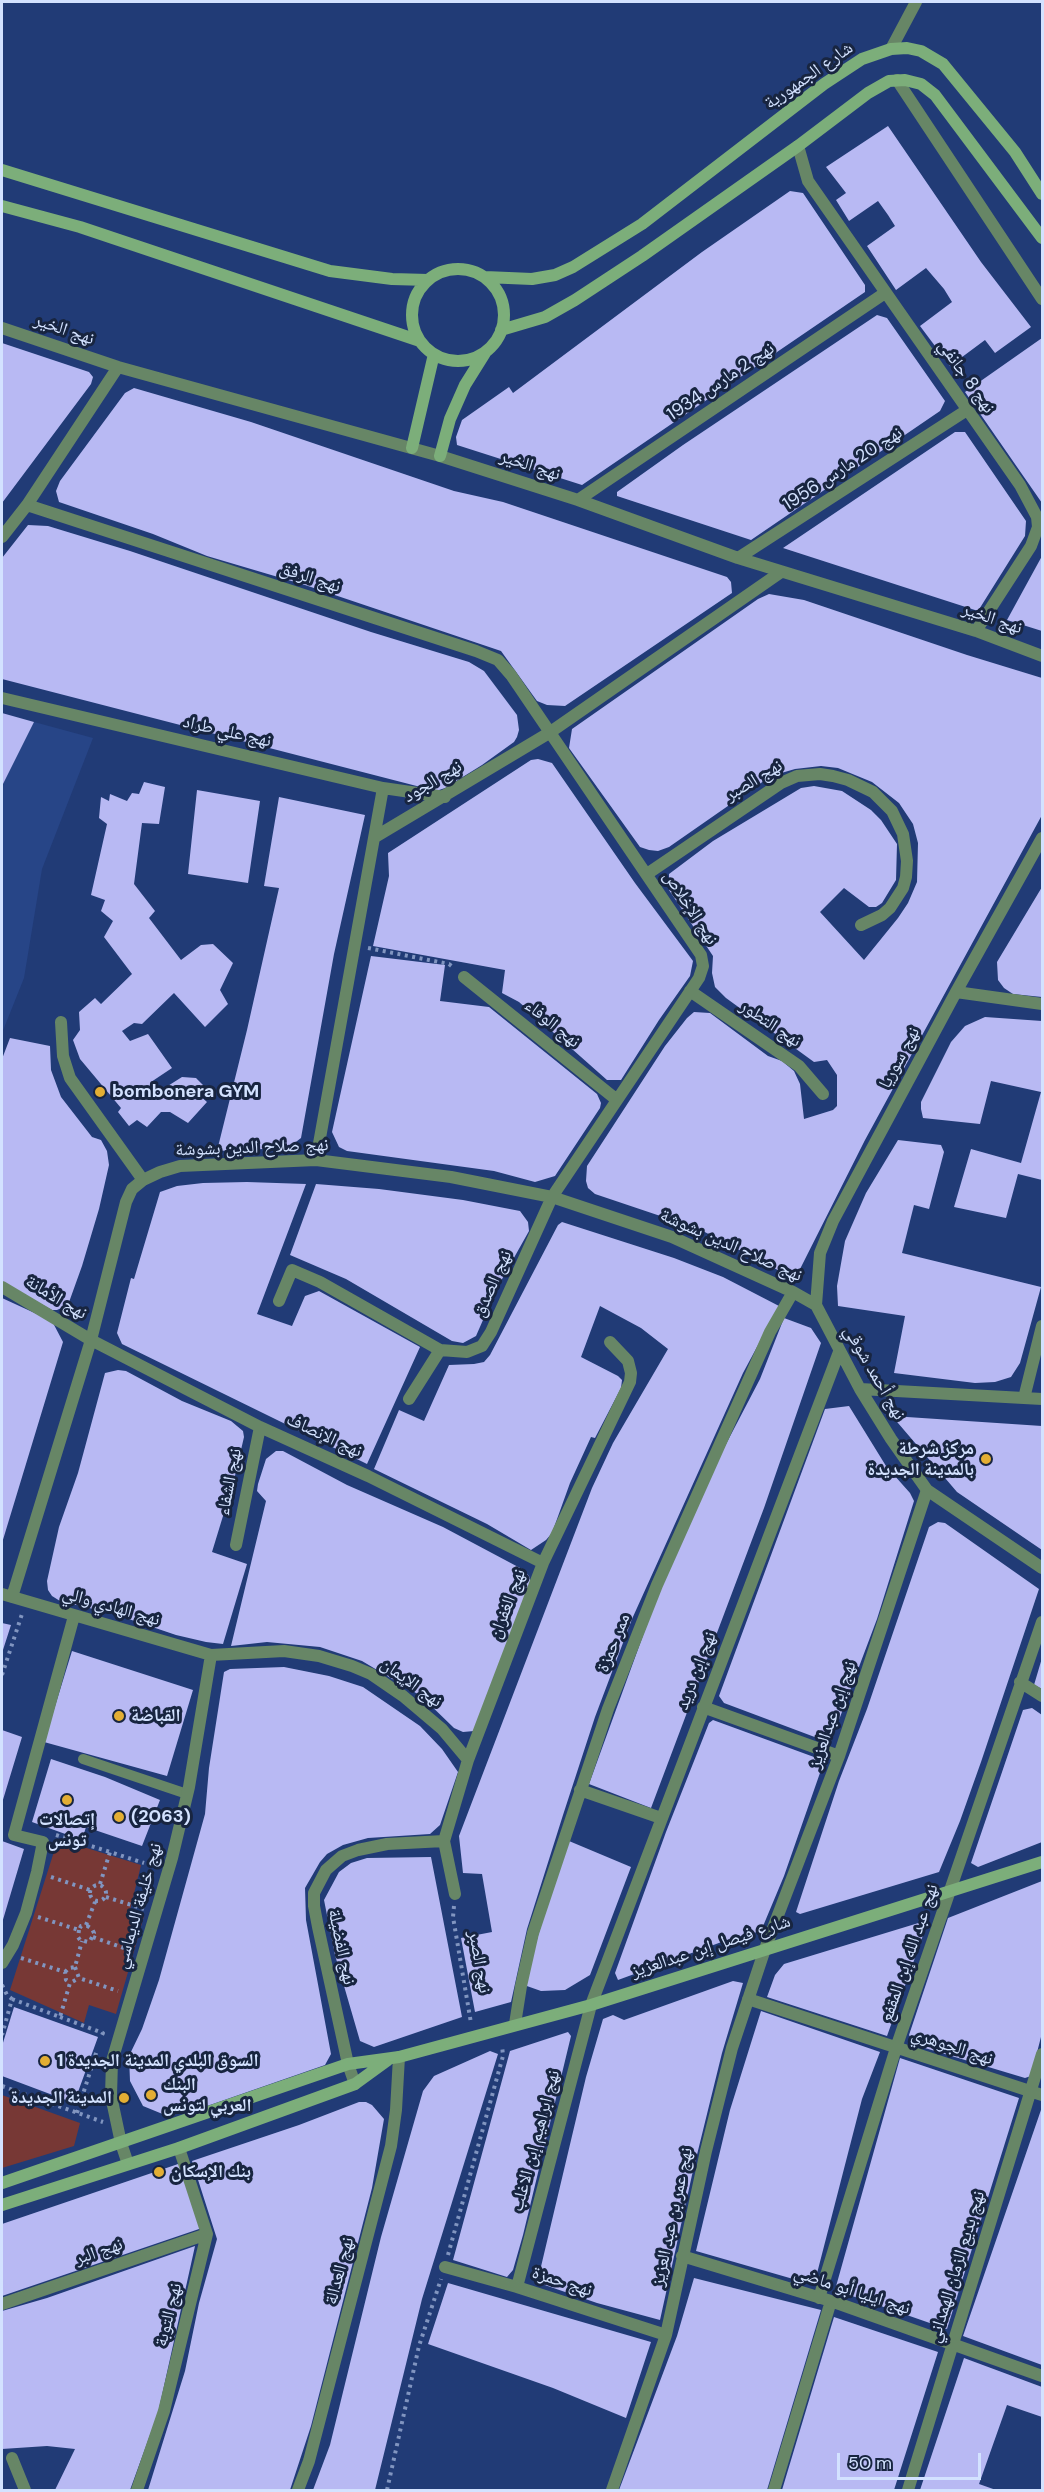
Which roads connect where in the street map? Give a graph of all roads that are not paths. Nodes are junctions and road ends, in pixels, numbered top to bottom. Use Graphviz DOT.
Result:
graph roads {
  1 [pos="916,2"];
  2 [pos="891,49"];
  3 [pos="897,80"];
  4 [pos="798,146"];
  5 [pos="2,170"];
  6 [pos="1042,194"];
  7 [pos="2,206"];
  8 [pos="1042,238"];
  9 [pos="484,277"];
  10 [pos="428,280"];
  11 [pos="885,293"];
  12 [pos="1042,299"];
  13 [pos="2,328"];
  14 [pos="501,330"];
  15 [pos="420,341"];
  16 [pos="485,352"];
  17 [pos="434,354"];
  18 [pos="118,367"];
  19 [pos="967,410"];
  20 [pos="412,448"];
  21 [pos="440,456"];
  22 [pos="578,500"];
  23 [pos="27,505"];
  24 [pos="2,537"];
  25 [pos="738,558"];
  26 [pos="780,572"];
  27 [pos="976,631"];
  28 [pos="1042,656"];
  29 [pos="2,698"];
  30 [pos="549,733"];
  31 [pos="383,788"];
  32 [pos="445,797"];
  33 [pos="375,837"];
  34 [pos="1042,838"];
  35 [pos="1039,851"];
  36 [pos="647,874"];
  37 [pos="861,925"];
  38 [pos="464,977"];
  39 [pos="690,991"];
  40 [pos="956,993"];
  41 [pos="1042,1004"];
  42 [pos="61,1023"];
  43 [pos="823,1094"];
  44 [pos="617,1100"];
  45 [pos="316,1160"];
  46 [pos="143,1180"];
  47 [pos="552,1197"];
  48 [pos="2,1287"];
  49 [pos="793,1292"];
  50 [pos="279,1301"];
  51 [pos="816,1305"];
  52 [pos="1042,1326"];
  53 [pos="91,1340"];
  54 [pos="610,1342"];
  55 [pos="440,1350"];
  56 [pos="839,1352"];
  57 [pos="860,1389"];
  58 [pos="1024,1398"];
  59 [pos="409,1399"];
  60 [pos="1042,1399"];
  61 [pos="260,1427"];
  62 [pos="927,1490"];
  63 [pos="236,1545"];
  64 [pos="543,1563"];
  65 [pos="1042,1568"];
  66 [pos="7,1596"];
  67 [pos="74,1616"];
  68 [pos="1042,1622"];
  69 [pos="211,1655"];
  70 [pos="1020,1682"];
  71 [pos="1042,1696"];
  72 [pos="703,1707"];
  73 [pos="839,1756"];
  74 [pos="83,1759"];
  75 [pos="468,1760"];
  76 [pos="580,1790"];
  77 [pos="187,1794"];
  78 [pos="661,1818"];
  79 [pos="444,1840"];
  80 [pos="1042,1862"];
  81 [pos="951,1890"];
  82 [pos="455,1894"];
  83 [pos="765,1949"];
  84 [pos="6,1958"];
  85 [pos="748,1999"];
  86 [pos="591,2005"];
  87 [pos="515,2025"];
  88 [pos="896,2048"];
  89 [pos="1042,2054"];
  90 [pos="394,2058"];
  91 [pos="348,2064"];
  92 [pos="356,2084"];
  93 [pos="1030,2091"];
  94 [pos="1042,2095"];
  95 [pos="121,2143"];
  96 [pos="179,2148"];
  97 [pos="128,2164"];
  98 [pos="2,2183"];
  99 [pos="2,2205"];
  100 [pos="207,2234"];
  101 [pos="682,2256"];
  102 [pos="445,2267"];
  103 [pos="517,2287"];
  104 [pos="825,2300"];
  105 [pos="2,2304"];
  106 [pos="666,2335"];
  107 [pos="952,2344"];
  108 [pos="1042,2376"];
  109 [pos="12,2458"];
  110 [pos="25,2490"];
  111 [pos="137,2490"];
  112 [pos="298,2490"];
  113 [pos="612,2490"];
  114 [pos="774,2490"];
  115 [pos="908,2490"];
  1 -- 2 [label="street"];
  2 -- 6 [label="street, شارع الجمهورية"];
  2 -- 9 [label="street, شارع الجمهورية"];
  3 -- 4 [label="street"];
  3 -- 8 [label="street"];
  3 -- 12 [label="street"];
  4 -- 11 [label="street, نهج 8 جانفي"];
  4 -- 14 [label="street"];
  5 -- 10 [label="street"];
  7 -- 15 [label="street"];
  9 -- 10 [label="street"];
  9 -- 14 [label="street"];
  10 -- 15 [label="street"];
  11 -- 19 [label="street, نهج 8 جانفي"];
  11 -- 22 [label="street, نهج 2 مارس 1934"];
  13 -- 18 [label="street, نهج الخير"];
  14 -- 16 [label="street"];
  15 -- 17 [label="street"];
  16 -- 17 [label="street"];
  16 -- 21 [label="street"];
  17 -- 20 [label="street"];
  18 -- 20 [label="street, نهج الخير"];
  18 -- 23 [label="street"];
  19 -- 25 [label="street, نهج 20 مارس 1956"];
  19 -- 27 [label="street, نهج 8 جانفي"];
  20 -- 21 [label="street, نهج الخير"];
  21 -- 22 [label="street, نهج الخير"];
  22 -- 25 [label="street, نهج الخير"];
  23 -- 24 [label="street"];
  23 -- 30 [label="street, نهج الرفق"];
  25 -- 26 [label="street, نهج الخير"];
  26 -- 27 [label="street, نهج الخير"];
  26 -- 30 [label="street, نهج الجود"];
  27 -- 28 [label="street, نهج الخير"];
  29 -- 31 [label="street, نهج علي طراد"];
  30 -- 32 [label="street, نهج الجود"];
  30 -- 36 [label="street, نهج الإخلاص"];
  31 -- 32 [label="street, نهج علي طراد"];
  31 -- 33 [label="street"];
  32 -- 33 [label="street, نهج الجود"];
  33 -- 45 [label="street"];
  34 -- 35 [label="street, نهج سوريا"];
  35 -- 40 [label="street, نهج سوريا"];
  36 -- 37 [label="street, نهج الصبر"];
  36 -- 39 [label="street, نهج الإخلاص"];
  38 -- 44 [label="street, نهج الوفاء"];
  39 -- 43 [label="street, نهج التطور"];
  39 -- 44 [label="street, نهج الإخلاص"];
  40 -- 41 [label="street"];
  40 -- 51 [label="street, نهج سوريا"];
  42 -- 46 [label="street"];
  44 -- 47 [label="street, نهج الإخلاص"];
  45 -- 46 [label="street, نهج صلاح الدين بشوشة"];
  45 -- 47 [label="street, نهج صلاح الدين بشوشة"];
  46 -- 53 [label="street"];
  47 -- 49 [label="street, نهج صلاح الدين بشوشة"];
  47 -- 55 [label="street, نهج الصدق"];
  48 -- 53 [label="street, نهج الأمانة"];
  49 -- 51 [label="street, نهج صلاح الدين بشوشة"];
  49 -- 76 [label="street, ممر حمزة"];
  50 -- 55 [label="street, نهج الصدق"];
  51 -- 56 [label="street, نهج أحمد شوقي"];
  52 -- 58 [label="street"];
  53 -- 61 [label="street, نهج الإنصاف"];
  53 -- 66 [label="street"];
  54 -- 64 [label="street, نهج الغفران"];
  55 -- 59 [label="street"];
  56 -- 57 [label="street, نهج أحمد شوقي"];
  56 -- 72 [label="street, نهج إبن دريد"];
  57 -- 58 [label="street"];
  57 -- 62 [label="street, نهج أحمد شوقي"];
  58 -- 60 [label="street"];
  61 -- 63 [label="street, نهج الشفاء"];
  61 -- 64 [label="street, نهج الإنصاف"];
  62 -- 65 [label="street, نهج أحمد شوقي"];
  62 -- 73 [label="street, نهج إبن عبدالعزيز"];
  64 -- 75 [label="street, نهج الغفران"];
  66 -- 67 [label="street, نهج الهادي والي"];
  67 -- 69 [label="street, نهج الهادي والي"];
  67 -- 84 [label="street"];
  68 -- 70 [label="street, نهج عبد الله إبن المقفع"];
  69 -- 75 [label="street, نهج الإيمان"];
  69 -- 77 [label="street, نهج خليفة الديماسي"];
  70 -- 71 [label="street"];
  70 -- 81 [label="street, نهج عبد الله إبن المقفع"];
  72 -- 73 [label="street"];
  72 -- 78 [label="street, نهج إبن دريد"];
  73 -- 83 [label="street, نهج إبن عبدالعزيز"];
  74 -- 77 [label="lane"];
  75 -- 79 [label="street, نهج الغفران"];
  76 -- 78 [label="street"];
  76 -- 87 [label="street, ممر حمزة"];
  77 -- 95 [label="street, نهج خليفة الديماسي"];
  78 -- 86 [label="street, نهج إبن دريد"];
  79 -- 82 [label="street, نهج الغفران"];
  79 -- 91 [label="street, نهج الفضيلة"];
  80 -- 81 [label="street, شارع فيصل إبن عبدالعزيز"];
  81 -- 83 [label="street, شارع فيصل إبن عبدالعزيز"];
  81 -- 88 [label="street, نهج عبد الله إبن المقفع"];
  83 -- 85 [label="street, نهج عمر بن عبد العزيز"];
  83 -- 86 [label="street, شارع فيصل إبن عبدالعزيز"];
  85 -- 88 [label="street, نهج الجوهري"];
  85 -- 101 [label="street, نهج عمر بن عبد العزيز"];
  86 -- 87 [label="street, شارع فيصل إبن عبدالعزيز"];
  86 -- 103 [label="street, نهج ابراهيم إبن الاغلب"];
  87 -- 90 [label="street, شارع فيصل إبن عبدالعزيز"];
  88 -- 93 [label="street, نهج الجوهري"];
  88 -- 104 [label="street, نهج عبد الله إبن المقفع"];
  89 -- 93 [label="street, نهج بديع الزمان الهمداني"];
  90 -- 91 [label="street, شارع فيصل إبن عبدالعزيز"];
  90 -- 92 [label="street, شارع فيصل إبن عبدالعزيز"];
  90 -- 112 [label="street, نهج العدالة"];
  91 -- 92 [label="street, نهج الفضيلة"];
  91 -- 95 [label="street, شارع فيصل إبن عبدالعزيز"];
  92 -- 96 [label="street, شارع فيصل إبن عبدالعزيز"];
  93 -- 94 [label="street, نهج الجوهري"];
  93 -- 107 [label="street, نهج بديع الزمان الهمداني"];
  95 -- 97 [label="street, نهج خليفة الديماسي"];
  95 -- 98 [label="street, شارع فيصل إبن عبدالعزيز"];
  96 -- 97 [label="street, شارع فيصل إبن عبدالعزيز"];
  96 -- 100 [label="street"];
  97 -- 99 [label="street, شارع فيصل إبن عبدالعزيز"];
  100 -- 105 [label="street, نهج البر"];
  100 -- 111 [label="street, نهج التوبة"];
  101 -- 104 [label="street, نهج ايليا أبو ماضي"];
  101 -- 106 [label="street, نهج عمر بن عبد العزيز"];
  102 -- 103 [label="street, نهج حمزة"];
  103 -- 106 [label="street, نهج حمزة"];
  104 -- 107 [label="street, نهج ايليا أبو ماضي"];
  104 -- 114 [label="street, نهج عبد الله إبن المقفع"];
  106 -- 113 [label="street, نهج عمر بن عبد العزيز"];
  107 -- 108 [label="street, نهج ايليا أبو ماضي"];
  107 -- 115 [label="street, نهج بديع الزمان الهمداني"];
  109 -- 110 [label="street"];
}
